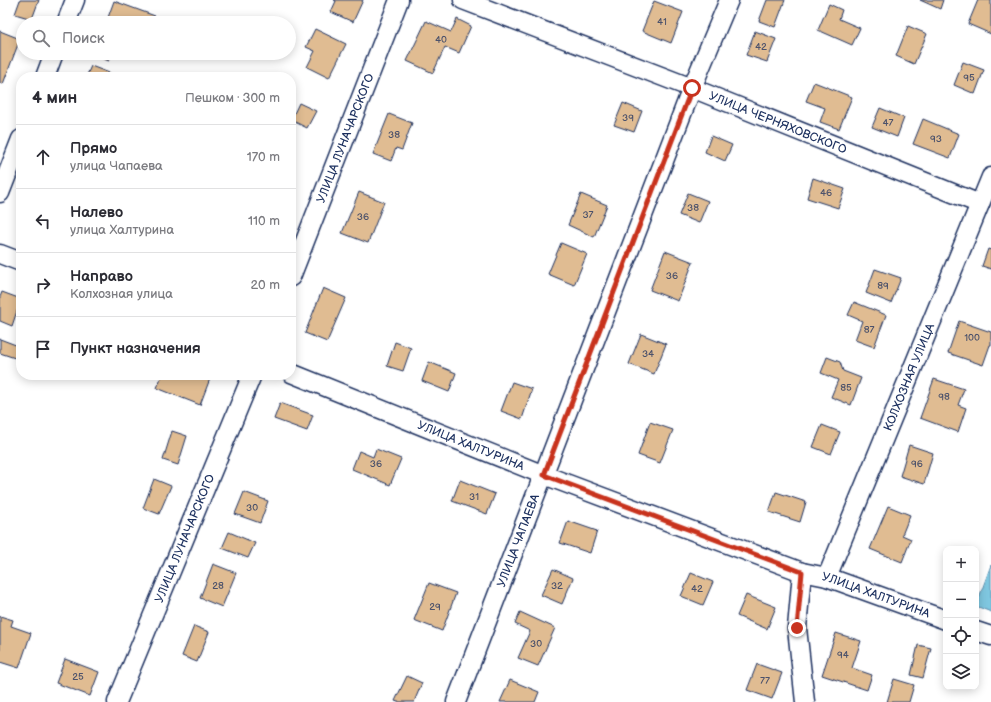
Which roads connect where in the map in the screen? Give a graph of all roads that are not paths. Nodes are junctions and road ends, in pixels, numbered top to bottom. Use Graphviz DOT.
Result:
graph roads {
  1 [pos="75,0"];
  2 [pos="399,0"];
  3 [pos="463,0"];
  4 [pos="729,0"];
  5 [pos="69,16"];
  6 [pos="51,60"];
  7 [pos="47,72"];
  8 [pos="692,88"];
  9 [pos="16,152"];
  10 [pos="991,177"];
  11 [pos="0,193"];
  12 [pos="980,204"];
  13 [pos="0,254"];
  14 [pos="16,260"];
  15 [pos="296,264"];
  16 [pos="296,375"];
  17 [pos="250,380"];
  18 [pos="544,475"];
  19 [pos="802,572"];
  20 [pos="827,577"];
  21 [pos="943,619"];
  22 [pos="979,632"];
  23 [pos="991,636"];
  24 [pos="117,702"];
  25 [pos="456,702"];
  26 [pos="806,702"];
  1 -- 5 [label="street"];
  2 -- 15 [label="street, УЛИЦА ЛУНАЧАРСКОГО"];
  3 -- 8 [label="street, УЛИЦА ЧЕРНЯХОВСКОГО"];
  4 -- 8 [label="street, УЛИЦА ЧАПАЕВА"];
  6 -- 7 [label="street"];
  8 -- 12 [label="street, УЛИЦА ЧЕРНЯХОВСКОГО"];
  8 -- 18 [label="street, УЛИЦА ЧАПАЕВА"];
  9 -- 11 [label="street"];
  10 -- 12 [label="street, КОЛХОЗНАЯ УЛИЦА"];
  12 -- 20 [label="street, КОЛХОЗНАЯ УЛИЦА"];
  13 -- 14 [label="street"];
  16 -- 18 [label="street, УЛИЦА ХАЛТУРИНА"];
  17 -- 24 [label="street, УЛИЦА ЛУНАЧАРСКОГО"];
  18 -- 19 [label="street, УЛИЦА ХАЛТУРИНА"];
  18 -- 25 [label="street, УЛИЦА ЧАПАЕВА"];
  19 -- 20 [label="street, УЛИЦА ХАЛТУРИНА"];
  19 -- 26 [label="street"];
  20 -- 21 [label="street, УЛИЦА ХАЛТУРИНА"];
  22 -- 23 [label="street"];
}
